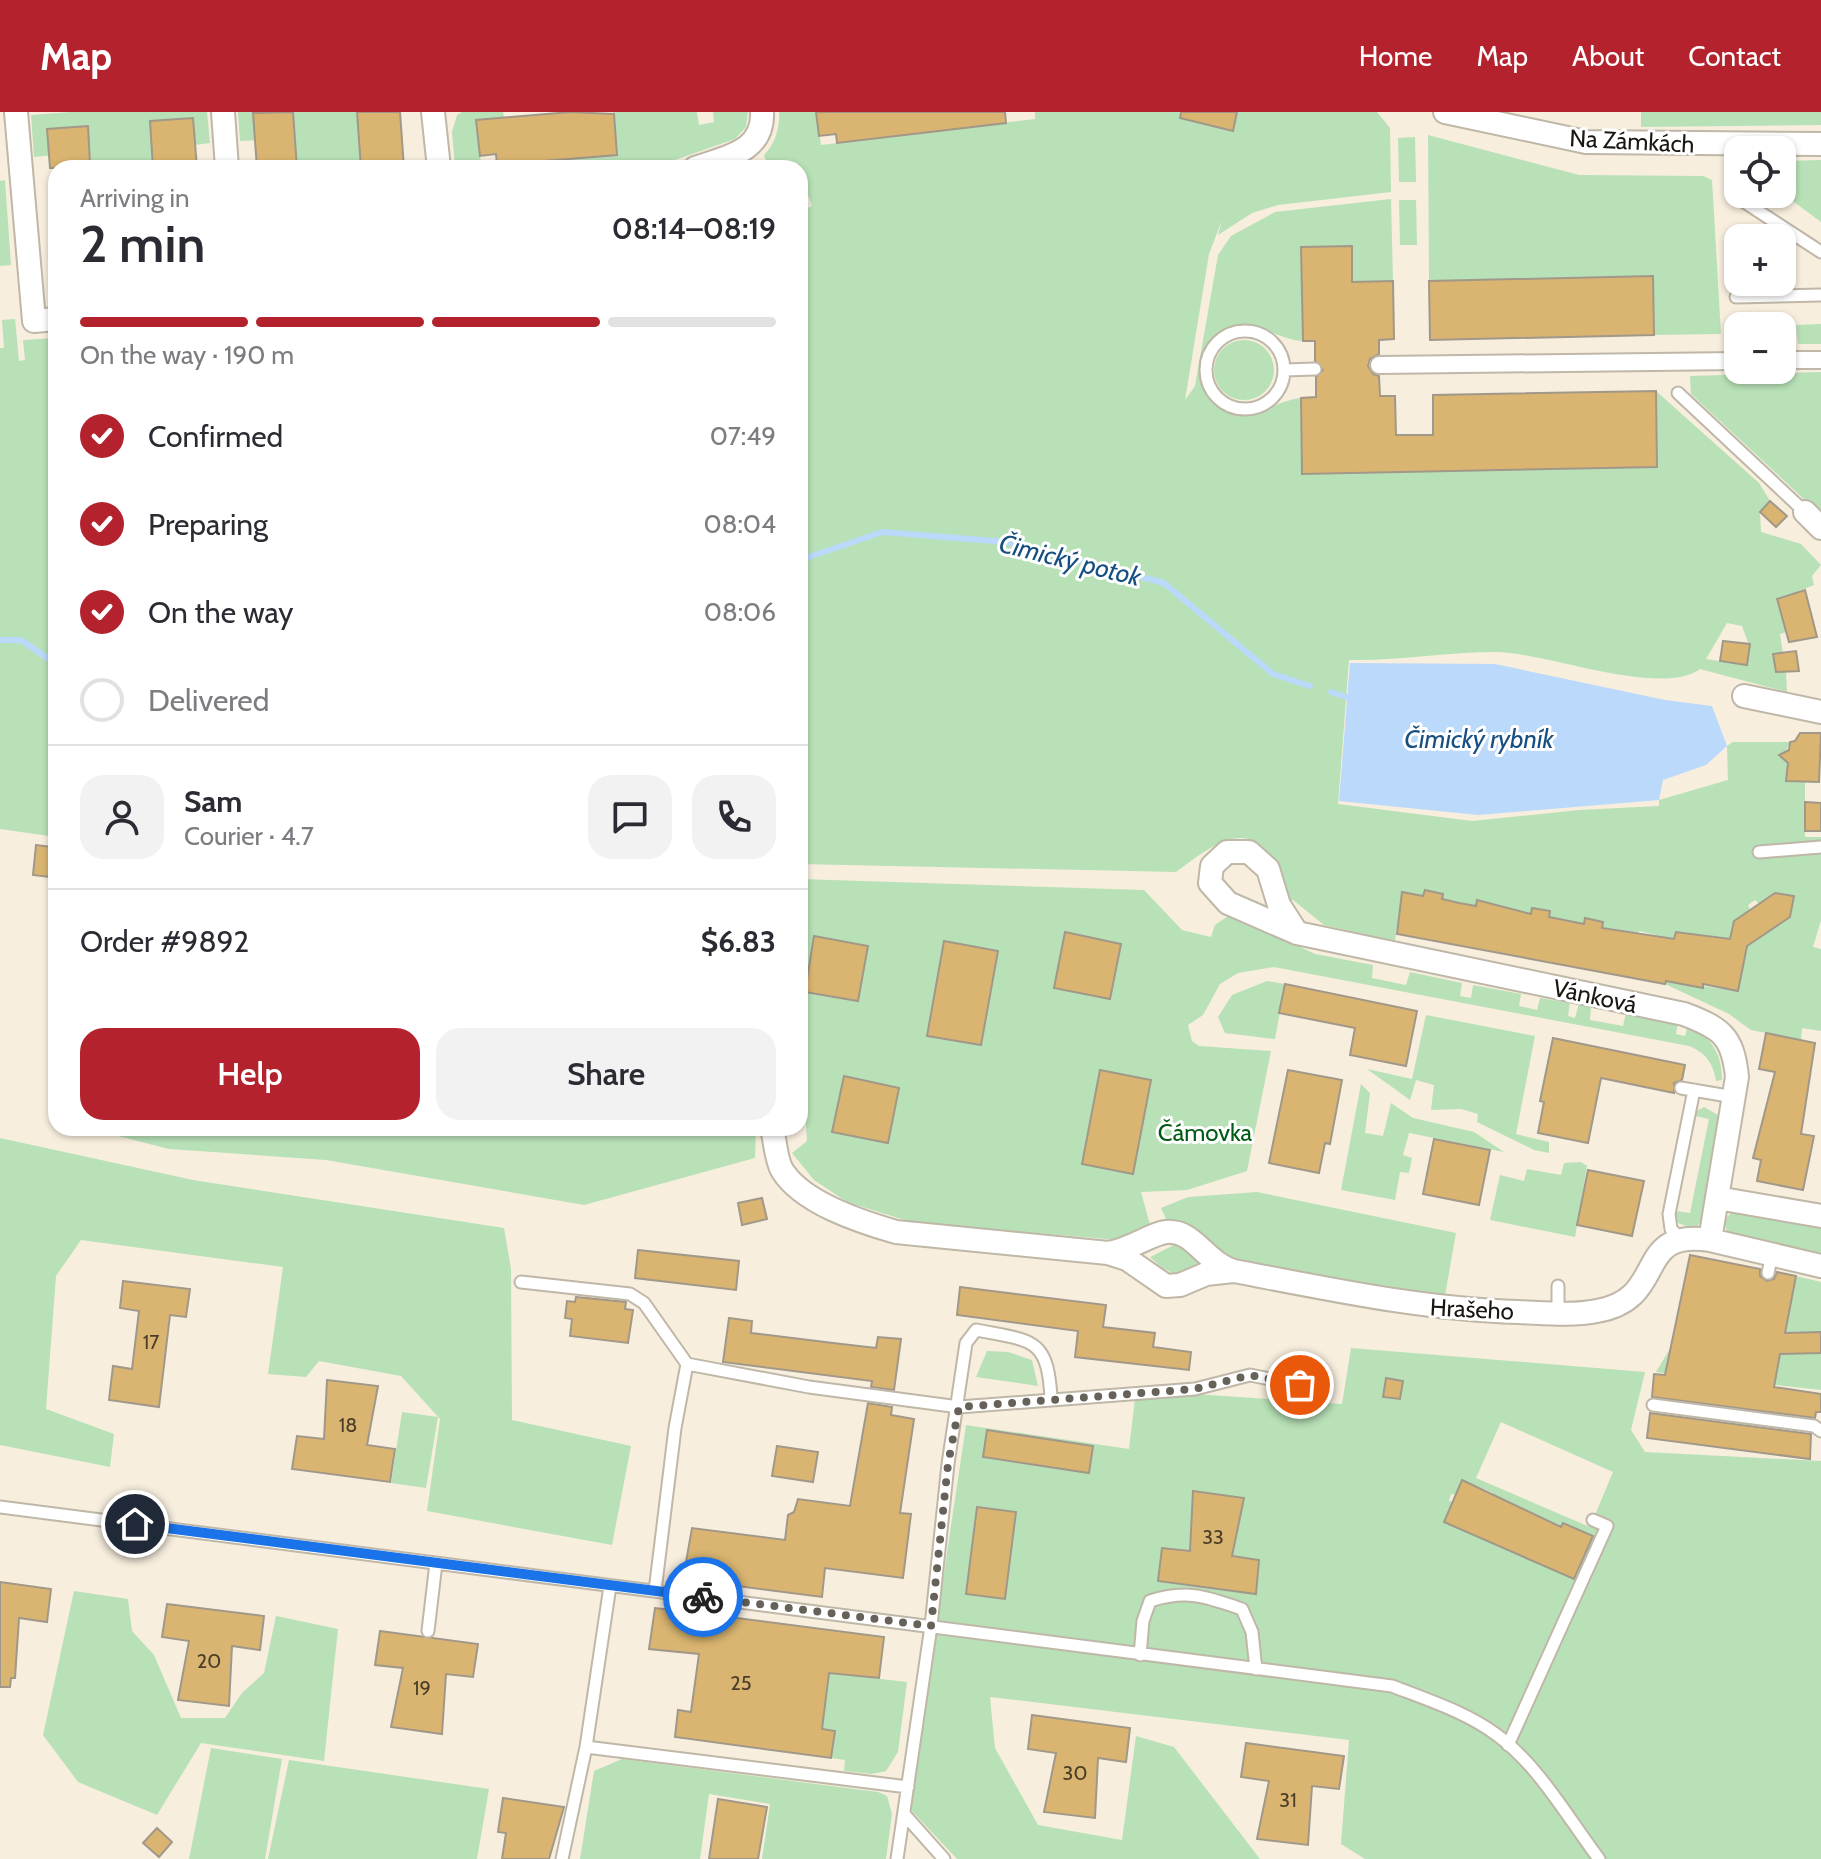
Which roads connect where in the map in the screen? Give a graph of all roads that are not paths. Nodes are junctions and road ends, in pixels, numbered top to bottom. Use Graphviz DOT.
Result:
graph roads {
  1 [pos="16,112"];
  2 [pos="223,112"];
  3 [pos="433,112"];
  4 [pos="762,112"];
  5 [pos="1445,112"];
  6 [pos="1502,119"];
  7 [pos="1796,144"];
  8 [pos="1821,144"];
  9 [pos="1724,145"];
  10 [pos="226,160"];
  11 [pos="438,160"];
  12 [pos="718,160"];
  13 [pos="1753,208"];
  14 [pos="1821,252"];
  15 [pos="1821,295"];
  16 [pos="1736,297"];
  17 [pos="48,320"];
  18 [pos="1796,360"];
  19 [pos="1821,360"];
  20 [pos="1724,361"];
  21 [pos="1379,365"];
  22 [pos="1315,369"];
  23 [pos="1284,370"];
  24 [pos="1678,393"];
  25 [pos="1813,520"];
  26 [pos="1744,696"];
  27 [pos="1821,712"];
  28 [pos="1821,847"];
  29 [pos="1759,852"];
  30 [pos="1297,933"];
  31 [pos="1681,1088"];
  32 [pos="1694,1090"];
  33 [pos="1734,1097"];
  34 [pos="774,1136"];
  35 [pos="1717,1198"];
  36 [pos="1821,1216"];
  37 [pos="1679,1237"];
  38 [pos="1710,1240"];
  39 [pos="1108,1253"];
  40 [pos="1821,1266"];
  41 [pos="1234,1271"];
  42 [pos="521,1282"];
  43 [pos="1558,1286"];
  44 [pos="1558,1313"];
  45 [pos="687,1364"];
  46 [pos="1300,1385"];
  47 [pos="1051,1399"];
  48 [pos="1653,1405"];
  49 [pos="959,1407"];
  50 [pos="1821,1431"];
  51 [pos="0,1507"];
  52 [pos="1593,1520"];
  53 [pos="436,1563"];
  54 [pos="610,1586"];
  55 [pos="655,1591"];
  56 [pos="931,1626"];
  57 [pos="428,1631"];
  58 [pos="1140,1655"];
  59 [pos="1256,1669"];
  60 [pos="1508,1745"];
  61 [pos="586,1747"];
  62 [pos="908,1787"];
  63 [pos="904,1814"];
  64 [pos="562,1859"];
  65 [pos="897,1859"];
  66 [pos="944,1859"];
  67 [pos="1599,1859"];
  1 -- 17 [label="street"];
  2 -- 10 [label="street"];
  3 -- 11 [label="street"];
  4 -- 12 [label="street"];
  5 -- 6 [label="street, Na Zámkách"];
  6 -- 9 [label="street, Na Zámkách"];
  7 -- 8 [label="street, Na Zámkách"];
  13 -- 14 [label="lane"];
  15 -- 16 [label="lane"];
  18 -- 19 [label="street"];
  20 -- 21 [label="street"];
  22 -- 23 [label="lane"];
  23 -- 23 [label="lane"];
  24 -- 25 [label="lane"];
  26 -- 27 [label="street"];
  28 -- 29 [label="lane"];
  30 -- 30 [label="street, Vánková"];
  30 -- 33 [label="street, Vánková"];
  31 -- 32 [label="lane"];
  32 -- 33 [label="lane"];
  32 -- 37 [label="lane"];
  33 -- 35 [label="street, Vánková"];
  34 -- 39 [label="street, Hrašeho"];
  35 -- 36 [label="street"];
  35 -- 38 [label="street, Vánková"];
  37 -- 38 [label="street"];
  37 -- 44 [label="street, Hrašeho"];
  38 -- 40 [label="street"];
  39 -- 41 [label="street, Hrašeho"];
  39 -- 41 [label="street, Hrašeho"];
  41 -- 44 [label="street, Hrašeho"];
  42 -- 45 [label="lane"];
  43 -- 44 [label="lane"];
  45 -- 49 [label="lane"];
  45 -- 55 [label="lane"];
  46 -- 47 [label="lane"];
  47 -- 49 [label="lane"];
  47 -- 49 [label="lane"];
  48 -- 50 [label="lane"];
  49 -- 56 [label="lane"];
  51 -- 53 [label="lane"];
  52 -- 60 [label="lane"];
  53 -- 54 [label="lane"];
  53 -- 57 [label="lane"];
  54 -- 55 [label="lane"];
  54 -- 61 [label="lane"];
  55 -- 56 [label="lane"];
  56 -- 58 [label="lane"];
  56 -- 62 [label="lane"];
  58 -- 59 [label="lane"];
  58 -- 59 [label="lane"];
  59 -- 60 [label="lane"];
  60 -- 67 [label="lane"];
  61 -- 62 [label="lane"];
  61 -- 64 [label="lane"];
  62 -- 63 [label="lane"];
  63 -- 65 [label="lane"];
  63 -- 66 [label="lane"];
}
